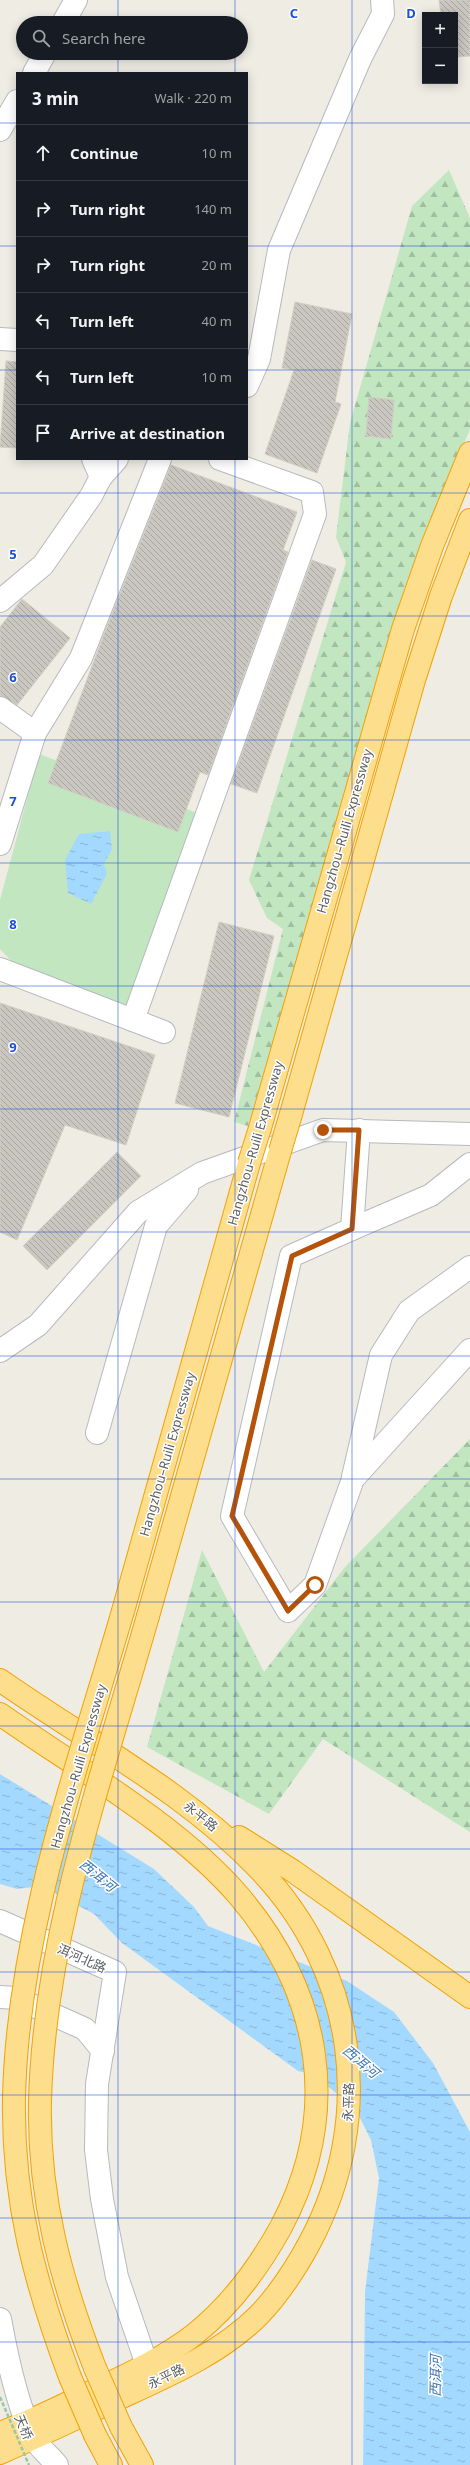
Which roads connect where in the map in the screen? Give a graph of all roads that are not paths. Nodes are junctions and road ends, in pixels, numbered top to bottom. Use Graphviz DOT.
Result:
graph roads {
  1 [pos="76,0"];
  2 [pos="382,0"];
  3 [pos="67,16"];
  4 [pos="41,60"];
  5 [pos="35,72"];
  6 [pos="16,103"];
  7 [pos="0,130"];
  8 [pos="0,339"];
  9 [pos="16,340"];
  10 [pos="248,384"];
  11 [pos="470,453"];
  12 [pos="114,460"];
  13 [pos="160,460"];
  14 [pos="223,460"];
  15 [pos="97,468"];
  16 [pos="470,520"];
  17 [pos="0,601"];
  18 [pos="0,708"];
  19 [pos="35,733"];
  20 [pos="0,844"];
  21 [pos="0,969"];
  22 [pos="133,1020"];
  23 [pos="164,1032"];
  24 [pos="359,1130"];
  25 [pos="470,1134"];
  26 [pos="470,1164"];
  27 [pos="202,1173"];
  28 [pos="352,1229"];
  29 [pos="470,1267"];
  30 [pos="470,1350"];
  31 [pos="0,1351"];
  32 [pos="97,1433"];
  33 [pos="353,1479"];
  34 [pos="0,1680"];
  35 [pos="0,1714"];
  36 [pos="64,1758"];
  37 [pos="188,1806"];
  38 [pos="0,1921"];
  39 [pos="0,1997"];
  40 [pos="470,1997"];
  41 [pos="103,2051"];
  42 [pos="0,2319"];
  43 [pos="179,2358"];
  44 [pos="146,2365"];
  45 [pos="30,2431"];
  46 [pos="0,2433"];
  47 [pos="0,2453"];
  48 [pos="57,2465"];
  49 [pos="111,2465"];
  50 [pos="142,2465"];
  1 -- 3 [label="street"];
  2 -- 10 [label="street"];
  4 -- 5 [label="street"];
  6 -- 7 [label="street"];
  8 -- 9 [label="street"];
  11 -- 49 [label="highway, Hangzhou–Ruili Expressway, bridge"];
  12 -- 15 [label="street"];
  13 -- 19 [label="street"];
  14 -- 22 [label="street"];
  15 -- 17 [label="street"];
  16 -- 50 [label="highway, Hangzhou–Ruili Expressway, bridge"];
  18 -- 19 [label="street"];
  19 -- 20 [label="street"];
  21 -- 22 [label="street"];
  22 -- 23 [label="street"];
  24 -- 25 [label="street"];
  24 -- 27 [label="street"];
  24 -- 28 [label="street"];
  26 -- 28 [label="street"];
  27 -- 31 [label="street"];
  27 -- 32 [label="street"];
  28 -- 33 [label="street"];
  29 -- 33 [label="street"];
  30 -- 33 [label="street"];
  34 -- 37 [label="highway, 永平路"];
  35 -- 36 [label="highway, 永平路"];
  36 -- 37 [label="highway"];
  36 -- 43 [label="highway, 永平路"];
  37 -- 40 [label="highway"];
  37 -- 43 [label="highway, 永平路"];
  38 -- 41 [label="street, 洱河北路"];
  39 -- 41 [label="street"];
  41 -- 44 [label="street"];
  42 -- 45 [label="street"];
  43 -- 44 [label="highway, 永平路"];
  43 -- 45 [label="highway, 永平路"];
  44 -- 45 [label="highway, 永平路"];
  45 -- 46 [label="highway, 永平路"];
  45 -- 47 [label="highway, 永平路"];
  45 -- 48 [label="street"];
}
